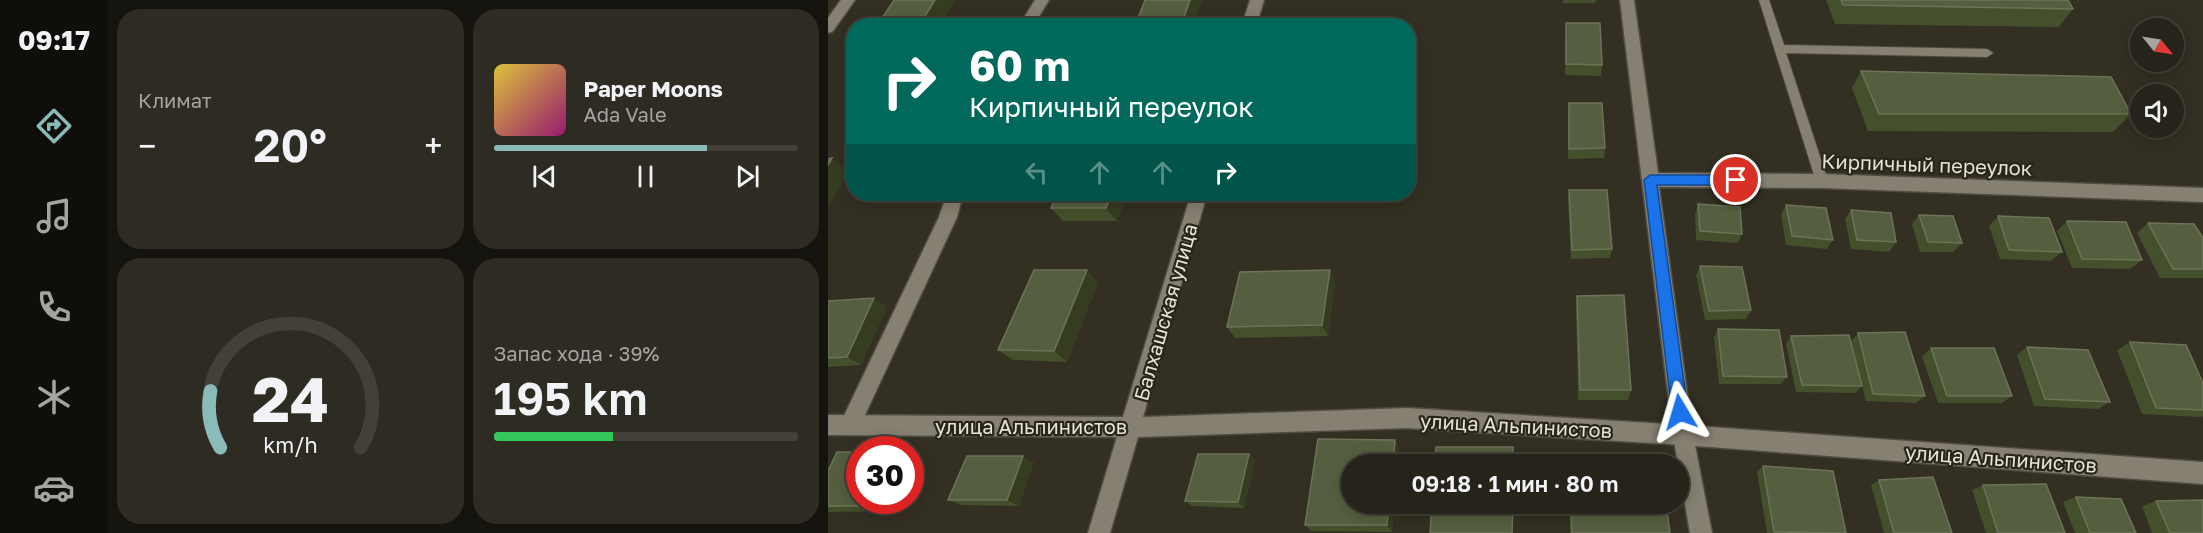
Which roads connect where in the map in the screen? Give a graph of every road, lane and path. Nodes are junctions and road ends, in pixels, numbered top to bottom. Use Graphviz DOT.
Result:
graph roads {
  1 [pos="848,0"];
  2 [pos="1042,0"];
  3 [pos="1257,0"];
  4 [pos="1628,0"];
  5 [pos="1764,0"];
  6 [pos="1031,18"];
  7 [pos="1251,18"];
  8 [pos="828,28"];
  9 [pos="1782,50"];
  10 [pos="1987,53"];
  11 [pos="1650,180"];
  12 [pos="1822,181"];
  13 [pos="2203,195"];
  14 [pos="953,201"];
  15 [pos="1197,201"];
  16 [pos="828,425"];
  17 [pos="850,425"];
  18 [pos="1130,427"];
  19 [pos="1683,435"];
  20 [pos="2203,473"];
  21 [pos="1099,533"];
  22 [pos="1701,533"];
  1 -- 8 [label="street"];
  2 -- 6 [label="street"];
  3 -- 7 [label="street"];
  4 -- 11 [label="street"];
  5 -- 9 [label="lane"];
  9 -- 10 [label="lane"];
  9 -- 12 [label="lane"];
  11 -- 12 [label="street, Кирпичный переулок"];
  11 -- 19 [label="street"];
  12 -- 13 [label="street, Кирпичный переулок"];
  14 -- 17 [label="street"];
  15 -- 18 [label="street, Балхашская улица"];
  16 -- 17 [label="street, улица Альпинистов"];
  17 -- 18 [label="street, улица Альпинистов"];
  18 -- 19 [label="street, улица Альпинистов"];
  18 -- 21 [label="street, Балхашская улица"];
  19 -- 20 [label="street, улица Альпинистов"];
  19 -- 22 [label="street"];
}
